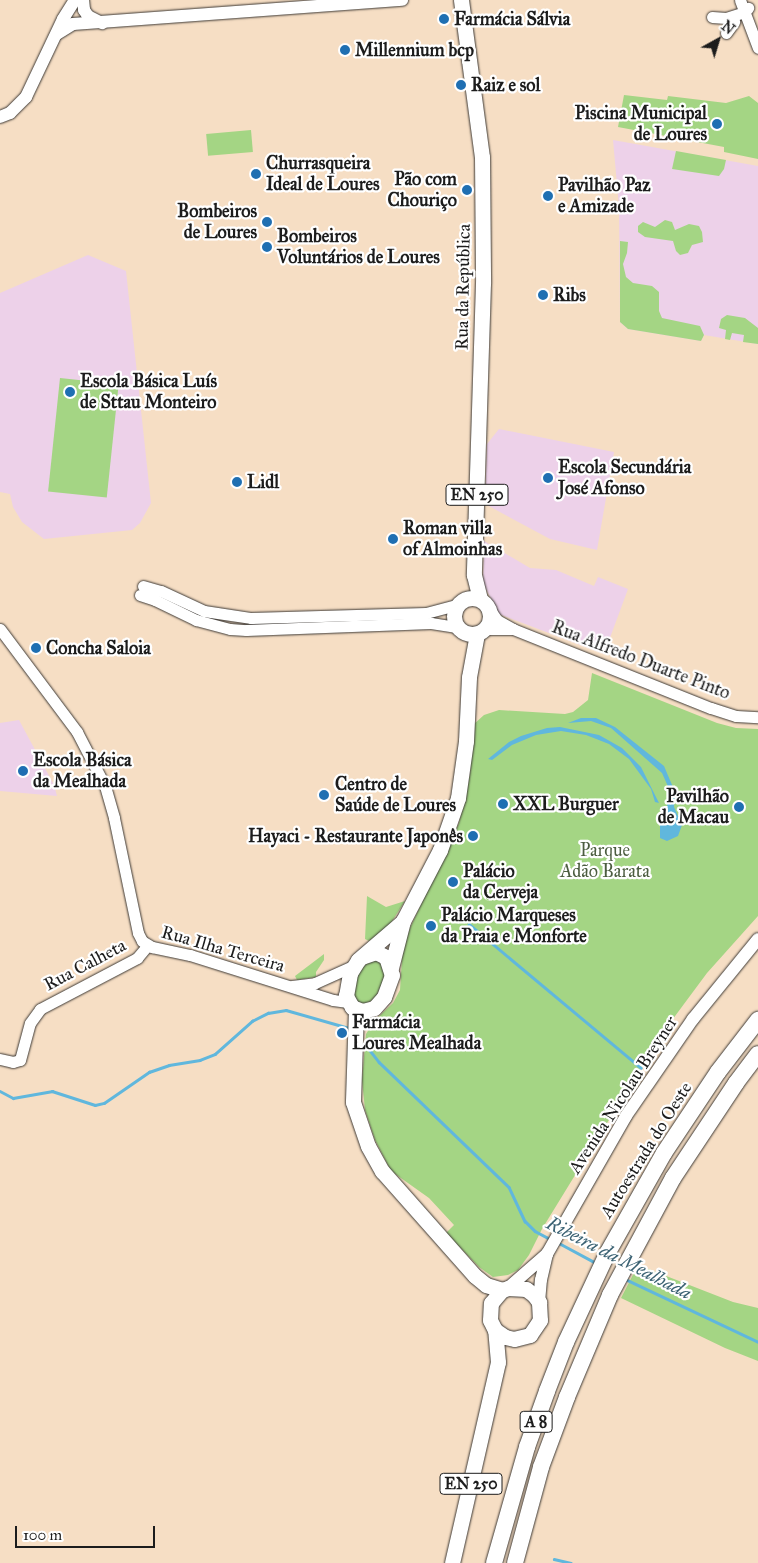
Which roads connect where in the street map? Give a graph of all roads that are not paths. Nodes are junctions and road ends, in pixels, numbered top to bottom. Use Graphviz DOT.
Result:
graph roads {
  1 [pos="75,0"];
  2 [pos="83,0"];
  3 [pos="402,0"];
  4 [pos="461,0"];
  5 [pos="746,4"];
  6 [pos="734,22"];
  7 [pos="102,23"];
  8 [pos="754,29"];
  9 [pos="57,34"];
  10 [pos="726,34"];
  11 [pos="758,48"];
  12 [pos="0,117"];
  13 [pos="474,575"];
  14 [pos="141,591"];
  15 [pos="480,599"];
  16 [pos="460,602"];
  17 [pos="175,604"];
  18 [pos="490,610"];
  19 [pos="0,629"];
  20 [pos="513,629"];
  21 [pos="471,631"];
  22 [pos="758,717"];
  23 [pos="403,922"];
  24 [pos="758,939"];
  25 [pos="148,945"];
  26 [pos="359,961"];
  27 [pos="392,968"];
  28 [pos="288,986"];
  29 [pos="358,1007"];
  30 [pos="758,1020"];
  31 [pos="758,1054"];
  32 [pos="0,1059"];
  33 [pos="547,1254"];
  34 [pos="475,1276"];
  35 [pos="505,1289"];
  36 [pos="539,1302"];
  37 [pos="490,1312"];
  38 [pos="495,1330"];
  39 [pos="514,1340"];
  40 [pos="498,1362"];
  41 [pos="452,1563"];
  42 [pos="494,1563"];
  43 [pos="515,1563"];
  1 -- 9 [label="main road"];
  2 -- 7 [label="main road"];
  3 -- 7 [label="main road"];
  4 -- 13 [label="main road, Rua da República / EN 250"];
  5 -- 6 [label="street"];
  5 -- 8 [label="street"];
  6 -- 8 [label="street"];
  6 -- 10 [label="street"];
  7 -- 9 [label="main road"];
  8 -- 11 [label="street"];
  9 -- 12 [label="main road"];
  13 -- 15 [label="main road, Rua da República / EN 250"];
  13 -- 16 [label="main road, Rua da República / EN 250"];
  14 -- 17 [label="street"];
  15 -- 16 [label="main road"];
  15 -- 18 [label="main road, EN 250"];
  16 -- 17 [label="street"];
  16 -- 21 [label="main road, EN 250"];
  17 -- 21 [label="street, Rua Alfredo Duarte Pinto"];
  18 -- 20 [label="street, Rua Alfredo Duarte Pinto"];
  18 -- 21 [label="main road, EN 250"];
  19 -- 25 [label="street"];
  20 -- 21 [label="street, Rua Alfredo Duarte Pinto"];
  20 -- 22 [label="street, Rua Alfredo Duarte Pinto"];
  21 -- 23 [label="main road, EN 250"];
  23 -- 26 [label="main road"];
  23 -- 27 [label="main road"];
  24 -- 33 [label="main road, Avenida Nicolau Breyner"];
  25 -- 28 [label="street, Rua Ilha Terceira"];
  25 -- 32 [label="street, Rua Calheta"];
  26 -- 27 [label="main road"];
  26 -- 28 [label="street, Rua Ilha Terceira"];
  26 -- 29 [label="main road"];
  27 -- 29 [label="main road"];
  28 -- 29 [label="street, Rua Ilha Terceira"];
  29 -- 34 [label="main road"];
  30 -- 42 [label="highway, Autoestrada do Oeste / A 8"];
  31 -- 43 [label="highway, A 8"];
  33 -- 35 [label="main road, Avenida Nicolau Breyner"];
  33 -- 36 [label="main road, Avenida Nicolau Breyner"];
  34 -- 35 [label="main road"];
  34 -- 37 [label="main road"];
  35 -- 36 [label="main road"];
  35 -- 37 [label="main road"];
  36 -- 39 [label="main road"];
  37 -- 38 [label="main road"];
  38 -- 39 [label="main road"];
  38 -- 40 [label="main road"];
  39 -- 40 [label="main road"];
  40 -- 41 [label="main road, EN 250"];
}
